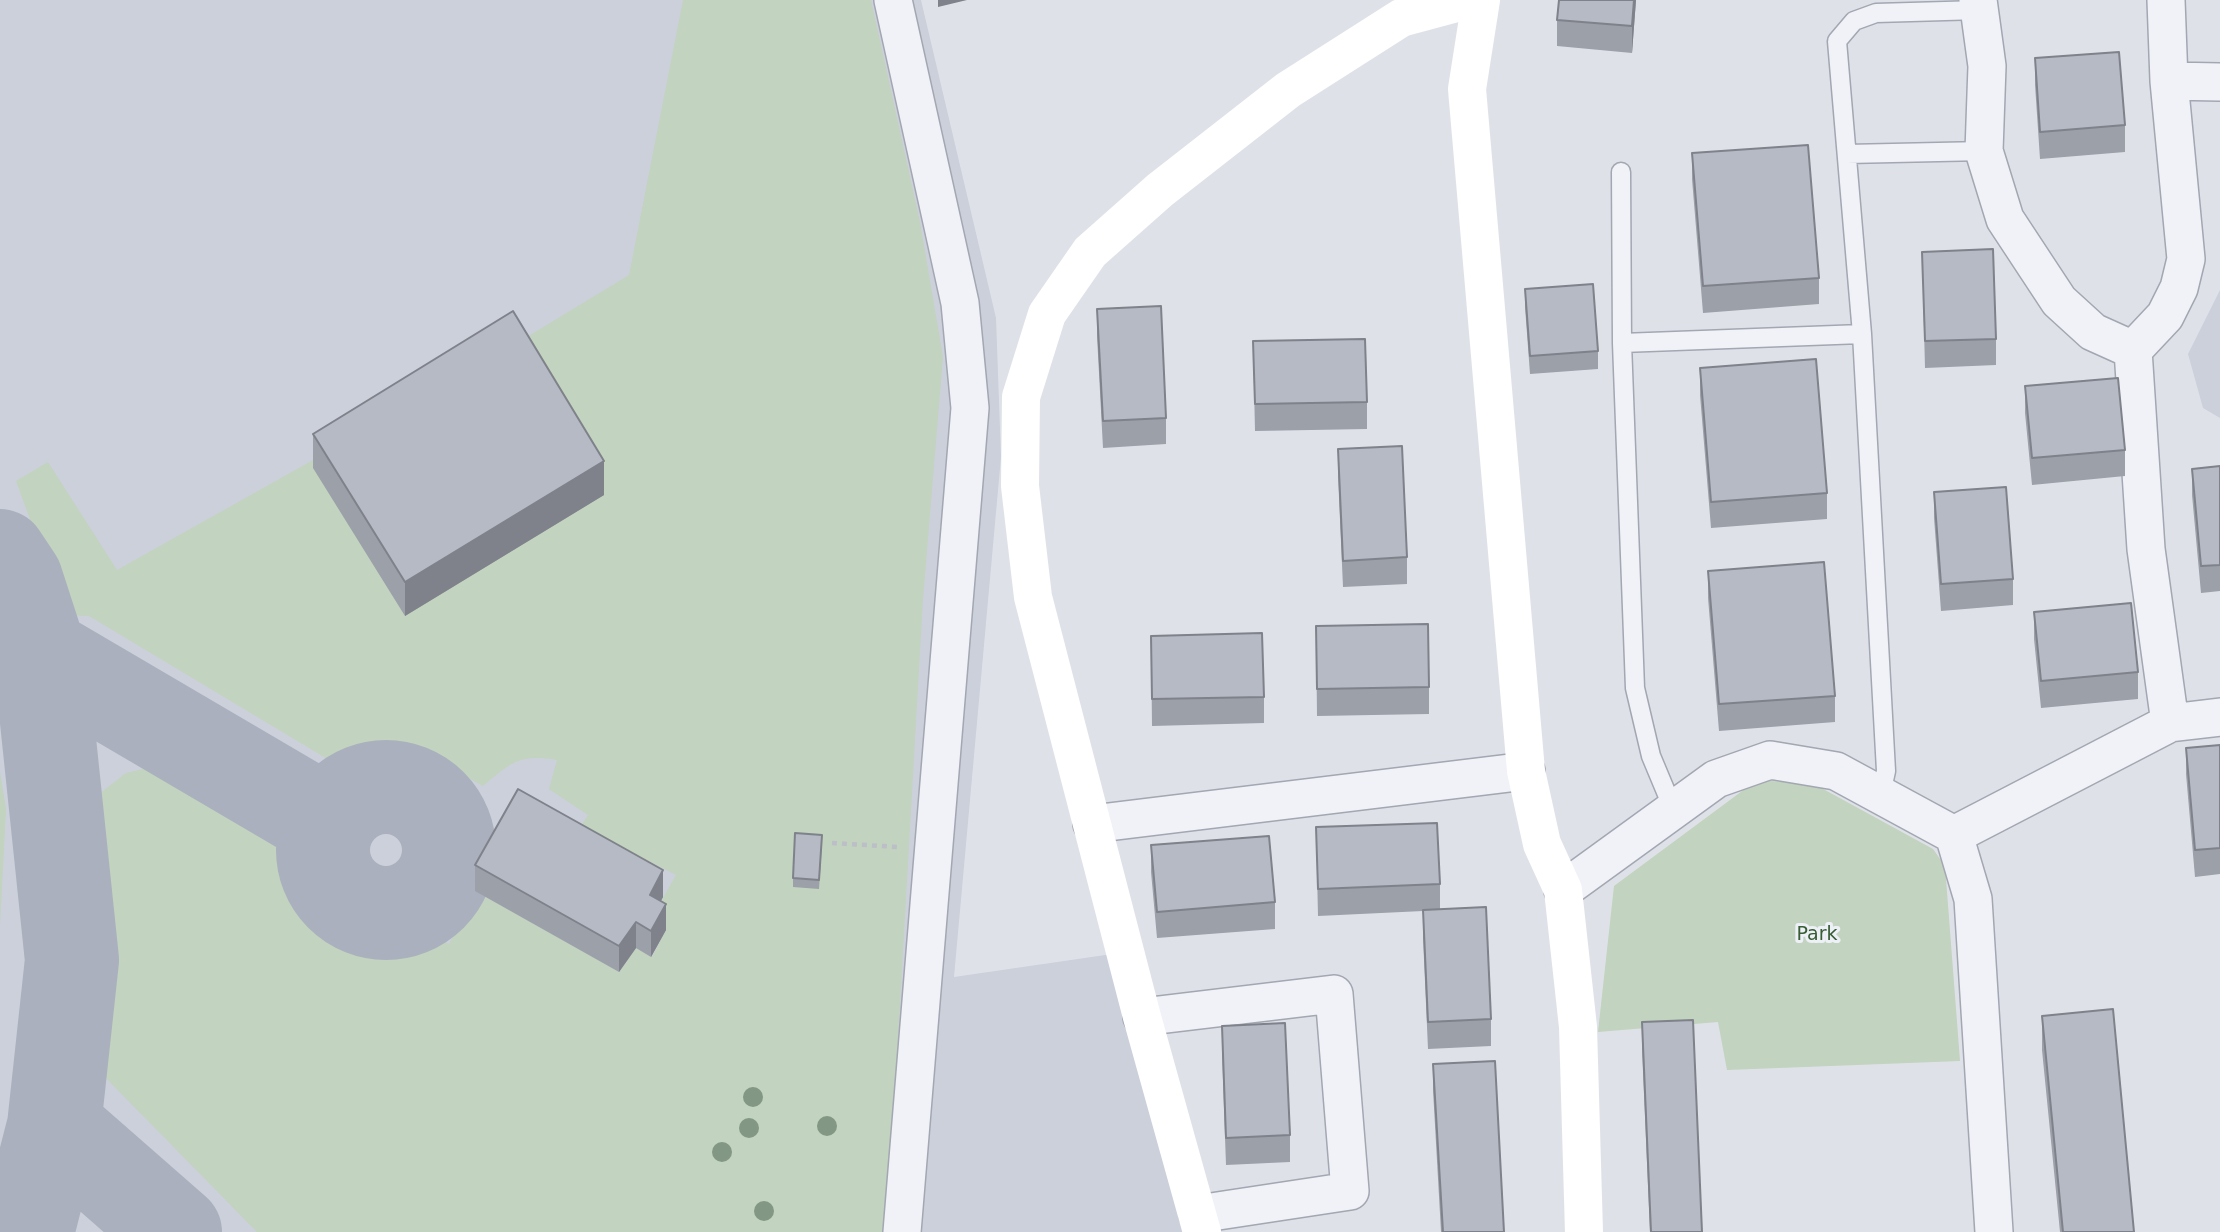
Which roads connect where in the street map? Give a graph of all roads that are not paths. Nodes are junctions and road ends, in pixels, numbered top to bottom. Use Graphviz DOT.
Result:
graph roads {
  1 [pos="893,0"];
  2 [pos="1468,0"];
  3 [pos="1481,0"];
  4 [pos="2166,0"];
  5 [pos="1979,5"];
  6 [pos="2169,81"];
  7 [pos="2220,82"];
  8 [pos="1984,151"];
  9 [pos="1846,154"];
  10 [pos="1621,172"];
  11 [pos="1862,334"];
  12 [pos="1622,343"];
  13 [pos="2133,350"];
  14 [pos="2220,718"];
  15 [pos="2170,723"];
  16 [pos="1526,771"];
  17 [pos="1881,794"];
  18 [pos="1674,811"];
  19 [pos="1092,824"];
  20 [pos="1954,835"];
  21 [pos="1563,890"];
  22 [pos="1142,1017"];
  23 [pos="1200,1223"];
  24 [pos="902,1232"];
  25 [pos="1584,1232"];
  26 [pos="1994,1232"];
  1 -- 24 [label="street"];
  2 -- 19 [label="street"];
  3 -- 16 [label="street"];
  4 -- 6 [label="street"];
  5 -- 8 [label="street"];
  5 -- 9 [label="lane"];
  6 -- 7 [label="street"];
  6 -- 13 [label="street"];
  8 -- 9 [label="lane"];
  8 -- 13 [label="street"];
  9 -- 11 [label="lane"];
  10 -- 12 [label="lane"];
  11 -- 12 [label="lane"];
  11 -- 17 [label="lane"];
  12 -- 18 [label="lane"];
  13 -- 15 [label="street"];
  14 -- 15 [label="street"];
  15 -- 20 [label="street"];
  16 -- 19 [label="street"];
  16 -- 21 [label="street"];
  17 -- 18 [label="street"];
  17 -- 20 [label="street"];
  18 -- 21 [label="street"];
  19 -- 22 [label="street"];
  20 -- 26 [label="street"];
  21 -- 25 [label="street"];
  22 -- 23 [label="street"];
  22 -- 23 [label="street"];
}
